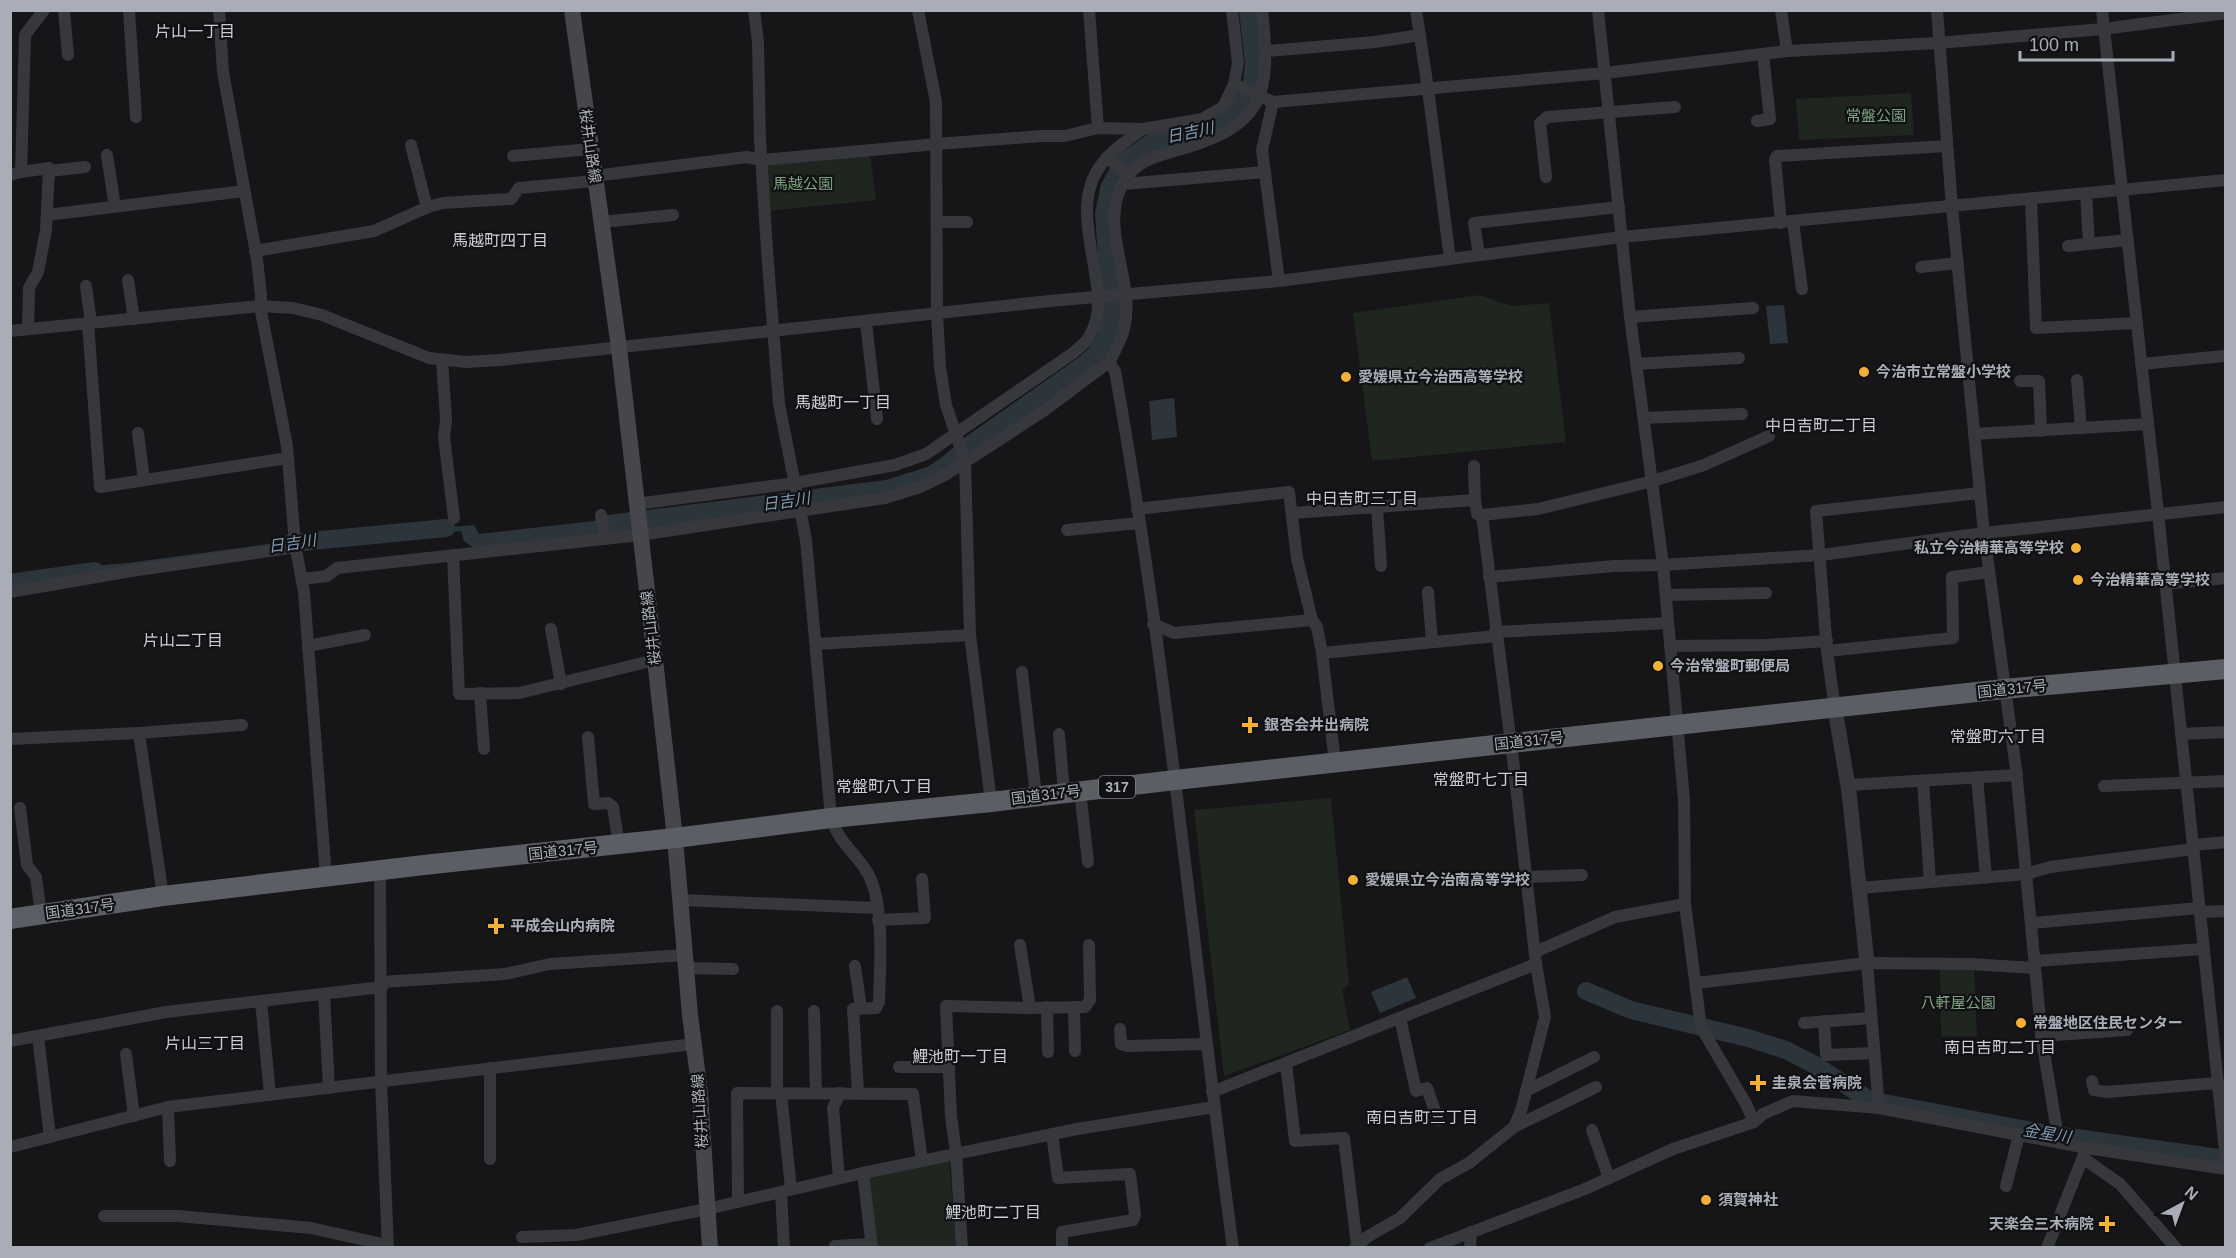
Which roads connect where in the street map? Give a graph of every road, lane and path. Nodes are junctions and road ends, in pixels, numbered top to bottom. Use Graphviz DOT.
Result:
graph roads {
  1 [pos="44,10"];
  2 [pos="64,10"];
  3 [pos="129,10"];
  4 [pos="219,10"];
  5 [pos="572,10"];
  6 [pos="754,10"];
  7 [pos="918,10"];
  8 [pos="1089,10"];
  9 [pos="1232,10"];
  10 [pos="1263,10"];
  11 [pos="1416,10"];
  12 [pos="1598,10"];
  13 [pos="1781,10"];
  14 [pos="1937,10"];
  15 [pos="2102,10"];
  16 [pos="2226,13"];
  17 [pos="2103,28"];
  18 [pos="1420,35"];
  19 [pos="1938,43"];
  20 [pos="1266,51"];
  21 [pos="1787,51"];
  22 [pos="1763,54"];
  23 [pos="68,55"];
  24 [pos="1605,73"];
  25 [pos="1235,84"];
  26 [pos="1428,89"];
  27 [pos="1259,94"];
  28 [pos="1273,102"];
  29 [pos="1675,107"];
  30 [pos="1609,112"];
  31 [pos="136,117"];
  32 [pos="1757,121"];
  33 [pos="1098,128"];
  34 [pos="1143,129"];
  35 [pos="937,144"];
  36 [pos="411,145"];
  37 [pos="1947,146"];
  38 [pos="591,148"];
  39 [pos="107,155"];
  40 [pos="513,156"];
  41 [pos="1107,157"];
  42 [pos="762,160"];
  43 [pos="85,167"];
  44 [pos="49,171"];
  45 [pos="1265,172"];
  46 [pos="16,173"];
  47 [pos="1126,177"];
  48 [pos="1545,177"];
  49 [pos="595,178"];
  50 [pos="2226,180"];
  51 [pos="2122,189"];
  52 [pos="244,191"];
  53 [pos="2086,193"];
  54 [pos="2031,199"];
  55 [pos="115,207"];
  56 [pos="1619,207"];
  57 [pos="1952,207"];
  58 [pos="427,208"];
  59 [pos="47,215"];
  60 [pos="673,215"];
  61 [pos="601,222"];
  62 [pos="937,222"];
  63 [pos="967,222"];
  64 [pos="1787,222"];
  65 [pos="1622,237"];
  66 [pos="2128,240"];
  67 [pos="2089,244"];
  68 [pos="2068,246"];
  69 [pos="255,251"];
  70 [pos="1479,255"];
  71 [pos="1450,259"];
  72 [pos="1958,264"];
  73 [pos="1921,267"];
  74 [pos="128,280"];
  75 [pos="1280,281"];
  76 [pos="86,286"];
  77 [pos="1803,289"];
  78 [pos="1125,294"];
  79 [pos="1098,298"];
  80 [pos="260,306"];
  81 [pos="1753,308"];
  82 [pos="937,314"];
  83 [pos="1630,317"];
  84 [pos="134,318"];
  85 [pos="866,321"];
  86 [pos="89,323"];
  87 [pos="2136,323"];
  88 [pos="28,329"];
  89 [pos="10,331"];
  90 [pos="774,332"];
  91 [pos="619,348"];
  92 [pos="2224,356"];
  93 [pos="1739,358"];
  94 [pos="442,360"];
  95 [pos="1108,362"];
  96 [pos="1636,364"];
  97 [pos="2141,364"];
  98 [pos="2020,381"];
  99 [pos="2076,381"];
  100 [pos="1742,414"];
  101 [pos="1644,418"];
  102 [pos="877,419"];
  103 [pos="2148,424"];
  104 [pos="2081,428"];
  105 [pos="2041,431"];
  106 [pos="138,433"];
  107 [pos="954,434"];
  108 [pos="1974,434"];
  109 [pos="1769,436"];
  110 [pos="288,458"];
  111 [pos="965,461"];
  112 [pos="1474,466"];
  113 [pos="144,480"];
  114 [pos="1653,481"];
  115 [pos="795,483"];
  116 [pos="1980,493"];
  117 [pos="1475,500"];
  118 [pos="637,505"];
  119 [pos="1377,507"];
  120 [pos="2226,507"];
  121 [pos="1137,509"];
  122 [pos="801,510"];
  123 [pos="1292,513"];
  124 [pos="2158,513"];
  125 [pos="601,515"];
  126 [pos="1482,515"];
  127 [pos="454,518"];
  128 [pos="1139,524"];
  129 [pos="1066,530"];
  130 [pos="1984,533"];
  131 [pos="640,535"];
  132 [pos="605,539"];
  133 [pos="296,543"];
  134 [pos="453,555"];
  135 [pos="1821,555"];
  136 [pos="1663,565"];
  137 [pos="1381,566"];
  138 [pos="1989,572"];
  139 [pos="1489,577"];
  140 [pos="2226,578"];
  141 [pos="302,579"];
  142 [pos="2165,584"];
  143 [pos="10,592"];
  144 [pos="1428,592"];
  145 [pos="1766,593"];
  146 [pos="1666,595"];
  147 [pos="1312,620"];
  148 [pos="1668,623"];
  149 [pos="1153,624"];
  150 [pos="551,629"];
  151 [pos="1496,634"];
  152 [pos="365,635"];
  153 [pos="970,635"];
  154 [pos="1432,642"];
  155 [pos="816,644"];
  156 [pos="308,646"];
  157 [pos="1670,646"];
  158 [pos="1827,646"];
  159 [pos="1322,653"];
  160 [pos="655,660"];
  161 [pos="2226,669"];
  162 [pos="1022,672"];
  163 [pos="2175,674"];
  164 [pos="561,684"];
  165 [pos="2004,689"];
  166 [pos="480,693"];
  167 [pos="1835,709"];
  168 [pos="242,725"];
  169 [pos="1678,725"];
  170 [pos="2226,732"];
  171 [pos="139,733"];
  172 [pos="1059,734"];
  173 [pos="2181,734"];
  174 [pos="588,737"];
  175 [pos="10,739"];
  176 [pos="1510,743"];
  177 [pos="484,749"];
  178 [pos="1335,762"];
  179 [pos="2017,775"];
  180 [pos="1977,777"];
  181 [pos="1175,780"];
  182 [pos="1923,781"];
  183 [pos="2226,781"];
  184 [pos="2185,783"];
  185 [pos="1848,785"];
  186 [pos="2104,786"];
  187 [pos="1072,792"];
  188 [pos="1036,796"];
  189 [pos="991,802"];
  190 [pos="20,808"];
  191 [pos="831,818"];
  192 [pos="675,838"];
  193 [pos="2226,842"];
  194 [pos="619,845"];
  195 [pos="2193,847"];
  196 [pos="1088,862"];
  197 [pos="380,871"];
  198 [pos="2026,874"];
  199 [pos="1582,875"];
  200 [pos="1527,876"];
  201 [pos="326,877"];
  202 [pos="1986,878"];
  203 [pos="922,879"];
  204 [pos="1930,882"];
  205 [pos="1859,888"];
  206 [pos="163,896"];
  207 [pos="681,900"];
  208 [pos="1685,903"];
  209 [pos="2199,910"];
  210 [pos="2226,911"];
  211 [pos="41,914"];
  212 [pos="878,914"];
  213 [pos="10,919"];
  214 [pos="2031,923"];
  215 [pos="1020,945"];
  216 [pos="1089,945"];
  217 [pos="2203,949"];
  218 [pos="1536,958"];
  219 [pos="686,962"];
  220 [pos="1867,963"];
  221 [pos="2034,965"];
  222 [pos="855,966"];
  223 [pos="733,969"];
  224 [pos="1696,983"];
  225 [pos="382,984"];
  226 [pos="324,994"];
  227 [pos="261,1001"];
  228 [pos="1047,1007"];
  229 [pos="1074,1007"];
  230 [pos="861,1008"];
  231 [pos="1030,1008"];
  232 [pos="777,1011"];
  233 [pos="814,1011"];
  234 [pos="1400,1018"];
  235 [pos="1871,1018"];
  236 [pos="1824,1021"];
  237 [pos="1804,1023"];
  238 [pos="1120,1029"];
  239 [pos="2127,1030"];
  240 [pos="38,1036"];
  241 [pos="2041,1036"];
  242 [pos="10,1041"];
  243 [pos="694,1044"];
  244 [pos="1206,1044"];
  245 [pos="1075,1051"];
  246 [pos="1048,1052"];
  247 [pos="1874,1053"];
  248 [pos="126,1054"];
  249 [pos="1594,1057"];
  250 [pos="1286,1063"];
  251 [pos="899,1067"];
  252 [pos="949,1067"];
  253 [pos="490,1068"];
  254 [pos="2092,1081"];
  255 [pos="381,1082"];
  256 [pos="2217,1083"];
  257 [pos="1596,1087"];
  258 [pos="330,1088"];
  259 [pos="1526,1091"];
  260 [pos="858,1092"];
  261 [pos="1212,1092"];
  262 [pos="779,1093"];
  263 [pos="816,1093"];
  264 [pos="840,1093"];
  265 [pos="270,1095"];
  266 [pos="168,1107"];
  267 [pos="1214,1107"];
  268 [pos="1879,1108"];
  269 [pos="134,1116"];
  270 [pos="1438,1120"];
  271 [pos="1754,1122"];
  272 [pos="1514,1127"];
  273 [pos="1592,1130"];
  274 [pos="1052,1134"];
  275 [pos="2019,1135"];
  276 [pos="50,1137"];
  277 [pos="2059,1143"];
  278 [pos="10,1147"];
  279 [pos="956,1153"];
  280 [pos="2085,1153"];
  281 [pos="490,1159"];
  282 [pos="2226,1160"];
  283 [pos="170,1161"];
  284 [pos="922,1161"];
  285 [pos="2226,1169"];
  286 [pos="863,1173"];
  287 [pos="838,1178"];
  288 [pos="1608,1178"];
  289 [pos="2006,1186"];
  290 [pos="786,1190"];
  291 [pos="738,1202"];
  292 [pos="707,1209"];
  293 [pos="104,1216"];
  294 [pos="1471,1232"];
  295 [pos="522,1237"];
  296 [pos="388,1246"];
  297 [pos="835,1246"];
  298 [pos="872,1246"];
  299 [pos="1356,1246"];
  300 [pos="710,1248"];
  301 [pos="784,1248"];
  302 [pos="962,1248"];
  303 [pos="1062,1248"];
  304 [pos="1233,1248"];
  305 [pos="1430,1248"];
  306 [pos="1470,1248"];
  307 [pos="2048,1248"];
  308 [pos="2176,1248"];
  1 -- 46 [label="street"];
  2 -- 23 [label="street"];
  3 -- 31 [label="street"];
  4 -- 52 [label="street"];
  5 -- 38 [label="main road, 桜井山路線"];
  6 -- 42 [label="street"];
  7 -- 35 [label="street"];
  8 -- 33 [label="street"];
  9 -- 25 [label="street"];
  10 -- 20 [label="street"];
  11 -- 18 [label="street"];
  12 -- 24 [label="street"];
  13 -- 21 [label="street"];
  14 -- 19 [label="street"];
  15 -- 17 [label="street"];
  16 -- 17 [label="street"];
  17 -- 19 [label="street"];
  17 -- 51 [label="street"];
  18 -- 20 [label="street"];
  18 -- 26 [label="street"];
  19 -- 21 [label="street"];
  19 -- 37 [label="street"];
  20 -- 27 [label="street"];
  21 -- 22 [label="street"];
  22 -- 24 [label="street"];
  22 -- 32 [label="street"];
  24 -- 26 [label="street"];
  24 -- 30 [label="street"];
  25 -- 27 [label="street"];
  25 -- 34 [label="street"];
  26 -- 28 [label="street"];
  26 -- 71 [label="street"];
  27 -- 28 [label="street"];
  27 -- 47 [label="street"];
  28 -- 45 [label="street"];
  29 -- 30 [label="street"];
  30 -- 48 [label="street"];
  30 -- 56 [label="street"];
  33 -- 34 [label="street"];
  33 -- 35 [label="street"];
  34 -- 41 [label="street"];
  35 -- 42 [label="street"];
  35 -- 62 [label="street"];
  36 -- 58 [label="street"];
  37 -- 57 [label="street"];
  37 -- 64 [label="street"];
  38 -- 40 [label="street"];
  38 -- 49 [label="main road, 桜井山路線"];
  39 -- 55 [label="street"];
  41 -- 47 [label="street"];
  41 -- 79 [label="street"];
  42 -- 49 [label="street"];
  42 -- 90 [label="street"];
  43 -- 44 [label="street"];
  44 -- 46 [label="street"];
  44 -- 59 [label="street"];
  45 -- 47 [label="street"];
  45 -- 75 [label="street"];
  47 -- 78 [label="street"];
  49 -- 58 [label="street"];
  49 -- 61 [label="main road, 桜井山路線"];
  50 -- 51 [label="street"];
  51 -- 53 [label="street"];
  51 -- 66 [label="street"];
  52 -- 55 [label="street"];
  52 -- 69 [label="street"];
  53 -- 54 [label="street"];
  53 -- 67 [label="street"];
  54 -- 57 [label="street"];
  54 -- 87 [label="street"];
  55 -- 59 [label="street"];
  56 -- 65 [label="street"];
  56 -- 70 [label="street"];
  57 -- 64 [label="street"];
  57 -- 72 [label="street"];
  58 -- 69 [label="street"];
  59 -- 88 [label="street"];
  60 -- 61 [label="street"];
  61 -- 91 [label="main road, 桜井山路線"];
  62 -- 63 [label="street"];
  62 -- 82 [label="street"];
  64 -- 65 [label="street"];
  64 -- 77 [label="street"];
  65 -- 70 [label="street"];
  65 -- 83 [label="street"];
  66 -- 67 [label="street"];
  66 -- 87 [label="street"];
  67 -- 68 [label="street"];
  69 -- 80 [label="street"];
  70 -- 71 [label="street"];
  71 -- 75 [label="street"];
  72 -- 73 [label="street"];
  72 -- 108 [label="street"];
  74 -- 84 [label="street"];
  75 -- 78 [label="street"];
  76 -- 86 [label="street"];
  78 -- 79 [label="street"];
  78 -- 95 [label="street"];
  79 -- 82 [label="street"];
  79 -- 107 [label="street"];
  80 -- 84 [label="street"];
  80 -- 94 [label="street"];
  80 -- 110 [label="street"];
  81 -- 83 [label="street"];
  82 -- 85 [label="street"];
  82 -- 107 [label="street"];
  83 -- 96 [label="street"];
  84 -- 86 [label="street"];
  85 -- 90 [label="street"];
  85 -- 102 [label="street"];
  86 -- 88 [label="street"];
  86 -- 113 [label="street"];
  87 -- 97 [label="street"];
  88 -- 89 [label="street"];
  90 -- 91 [label="street"];
  90 -- 115 [label="street"];
  91 -- 94 [label="street"];
  91 -- 118 [label="main road, 桜井山路線"];
  92 -- 97 [label="street"];
  93 -- 96 [label="street"];
  94 -- 127 [label="street"];
  95 -- 111 [label="street"];
  95 -- 121 [label="street"];
  96 -- 101 [label="street"];
  97 -- 103 [label="street"];
  98 -- 105 [label="street"];
  99 -- 104 [label="street"];
  100 -- 101 [label="street"];
  101 -- 114 [label="street"];
  103 -- 104 [label="street"];
  103 -- 124 [label="street"];
  104 -- 105 [label="street"];
  105 -- 108 [label="street"];
  106 -- 113 [label="street"];
  107 -- 111 [label="street"];
  107 -- 115 [label="street"];
  108 -- 116 [label="street"];
  109 -- 114 [label="street"];
  110 -- 113 [label="street"];
  110 -- 133 [label="street"];
  111 -- 122 [label="street"];
  111 -- 153 [label="street"];
  112 -- 117 [label="street"];
  114 -- 126 [label="street"];
  114 -- 136 [label="street"];
  115 -- 118 [label="street"];
  115 -- 122 [label="street"];
  116 -- 130 [label="street"];
  116 -- 135 [label="street"];
  117 -- 119 [label="street"];
  117 -- 126 [label="street"];
  118 -- 131 [label="main road, 桜井山路線"];
  119 -- 123 [label="street"];
  119 -- 137 [label="street"];
  120 -- 124 [label="street"];
  121 -- 123 [label="street"];
  121 -- 128 [label="street"];
  122 -- 131 [label="street"];
  122 -- 155 [label="street"];
  123 -- 147 [label="street"];
  124 -- 130 [label="street"];
  124 -- 142 [label="street"];
  125 -- 132 [label="street"];
  126 -- 139 [label="street"];
  128 -- 129 [label="street"];
  128 -- 149 [label="street"];
  130 -- 135 [label="street"];
  130 -- 138 [label="street"];
  131 -- 132 [label="street"];
  131 -- 160 [label="main road, 桜井山路線"];
  132 -- 134 [label="street"];
  133 -- 141 [label="street"];
  133 -- 143 [label="street"];
  134 -- 141 [label="street"];
  134 -- 166 [label="street"];
  135 -- 136 [label="street"];
  135 -- 158 [label="street"];
  136 -- 139 [label="street"];
  136 -- 146 [label="street"];
  138 -- 158 [label="street"];
  138 -- 165 [label="street"];
  139 -- 151 [label="street"];
  140 -- 142 [label="street"];
  141 -- 156 [label="street"];
  142 -- 163 [label="street"];
  144 -- 154 [label="street"];
  145 -- 146 [label="street"];
  146 -- 148 [label="street"];
  147 -- 149 [label="street"];
  147 -- 159 [label="street"];
  148 -- 151 [label="street"];
  148 -- 157 [label="street"];
  149 -- 181 [label="street"];
  150 -- 164 [label="street"];
  151 -- 154 [label="street"];
  151 -- 176 [label="street"];
  152 -- 156 [label="street"];
  153 -- 155 [label="street"];
  153 -- 189 [label="street"];
  154 -- 159 [label="street"];
  155 -- 191 [label="street"];
  156 -- 201 [label="street"];
  157 -- 158 [label="street"];
  157 -- 169 [label="street"];
  158 -- 167 [label="street"];
  159 -- 178 [label="street"];
  160 -- 164 [label="street"];
  160 -- 192 [label="main road, 桜井山路線"];
  161 -- 163 [label="highway, 国道317号 / 317"];
  162 -- 188 [label="street"];
  163 -- 165 [label="highway, 国道317号 / 317"];
  163 -- 173 [label="street"];
  164 -- 166 [label="street"];
  165 -- 167 [label="highway, 国道317号 / 317"];
  165 -- 179 [label="street"];
  166 -- 177 [label="street"];
  167 -- 169 [label="highway, 国道317号 / 317"];
  167 -- 185 [label="street"];
  168 -- 171 [label="street"];
  169 -- 176 [label="highway, 国道317号 / 317"];
  169 -- 208 [label="street"];
  170 -- 173 [label="street"];
  171 -- 175 [label="street"];
  171 -- 206 [label="street"];
  172 -- 187 [label="street"];
  173 -- 184 [label="street"];
  174 -- 194 [label="street"];
  176 -- 178 [label="highway, 国道317号 / 317"];
  176 -- 200 [label="street"];
  178 -- 181 [label="highway, 国道317号 / 317"];
  179 -- 180 [label="street"];
  179 -- 198 [label="street"];
  180 -- 182 [label="street"];
  180 -- 202 [label="street"];
  181 -- 187 [label="highway, 国道317号 / 317"];
  181 -- 244 [label="street"];
  182 -- 185 [label="street"];
  182 -- 204 [label="street"];
  183 -- 184 [label="street"];
  184 -- 186 [label="street"];
  184 -- 195 [label="street"];
  185 -- 205 [label="street"];
  187 -- 188 [label="highway, 国道317号 / 317"];
  187 -- 196 [label="street"];
  188 -- 189 [label="highway, 国道317号 / 317"];
  189 -- 191 [label="highway, 国道317号 / 317"];
  190 -- 211 [label="street"];
  191 -- 192 [label="highway, 国道317号 / 317"];
  191 -- 212 [label="street"];
  192 -- 194 [label="highway, 国道317号 / 317"];
  192 -- 207 [label="main road, 桜井山路線"];
  193 -- 195 [label="street"];
  194 -- 197 [label="highway, 国道317号 / 317"];
  195 -- 198 [label="street"];
  195 -- 209 [label="street"];
  197 -- 201 [label="highway, 国道317号 / 317"];
  197 -- 225 [label="street"];
  198 -- 202 [label="street"];
  198 -- 214 [label="street"];
  199 -- 200 [label="street"];
  200 -- 218 [label="street"];
  201 -- 206 [label="highway, 国道317号 / 317"];
  202 -- 204 [label="street"];
  203 -- 212 [label="street"];
  204 -- 205 [label="street"];
  205 -- 220 [label="street"];
  206 -- 211 [label="highway, 国道317号 / 317"];
  207 -- 212 [label="street"];
  207 -- 219 [label="main road, 桜井山路線"];
  208 -- 218 [label="street"];
  208 -- 224 [label="street"];
  209 -- 210 [label="street"];
  209 -- 214 [label="street"];
  209 -- 217 [label="street"];
  211 -- 213 [label="highway, 国道317号 / 317"];
  212 -- 230 [label="street"];
  214 -- 221 [label="street"];
  215 -- 231 [label="street"];
  216 -- 229 [label="street"];
  217 -- 221 [label="street"];
  217 -- 256 [label="street"];
  218 -- 234 [label="street"];
  218 -- 259 [label="street"];
  219 -- 223 [label="street"];
  219 -- 225 [label="street"];
  219 -- 243 [label="main road, 桜井山路線"];
  220 -- 221 [label="street"];
  220 -- 224 [label="street"];
  220 -- 235 [label="street"];
  221 -- 241 [label="street"];
  222 -- 230 [label="street"];
  224 -- 271 [label="street"];
  225 -- 226 [label="street"];
  225 -- 255 [label="street"];
  226 -- 227 [label="street"];
  226 -- 258 [label="street"];
  227 -- 240 [label="street"];
  227 -- 265 [label="street"];
  228 -- 229 [label="street"];
  228 -- 231 [label="street"];
  228 -- 246 [label="street"];
  229 -- 245 [label="street"];
  230 -- 260 [label="street"];
  231 -- 252 [label="street"];
  232 -- 262 [label="street"];
  233 -- 263 [label="street"];
  234 -- 250 [label="street"];
  234 -- 270 [label="street"];
  235 -- 236 [label="street"];
  235 -- 247 [label="street"];
  236 -- 237 [label="street"];
  236 -- 247 [label="street"];
  238 -- 244 [label="street"];
  239 -- 241 [label="street"];
  240 -- 242 [label="street"];
  240 -- 276 [label="street"];
  241 -- 277 [label="street"];
  243 -- 253 [label="street"];
  243 -- 292 [label="main road, 桜井山路線"];
  244 -- 261 [label="street"];
  247 -- 268 [label="street"];
  248 -- 269 [label="street"];
  249 -- 259 [label="street"];
  250 -- 261 [label="street"];
  250 -- 299 [label="street"];
  251 -- 252 [label="street"];
  252 -- 279 [label="street"];
  253 -- 255 [label="street"];
  253 -- 281 [label="street"];
  254 -- 256 [label="street"];
  255 -- 258 [label="street"];
  255 -- 296 [label="street"];
  256 -- 282 [label="street"];
  257 -- 272 [label="street"];
  258 -- 265 [label="street"];
  259 -- 272 [label="street"];
  260 -- 264 [label="street"];
  260 -- 284 [label="street"];
  261 -- 267 [label="street"];
  262 -- 263 [label="street"];
  262 -- 290 [label="street"];
  262 -- 291 [label="street"];
  263 -- 264 [label="street"];
  264 -- 287 [label="street"];
  265 -- 266 [label="street"];
  266 -- 269 [label="street"];
  266 -- 283 [label="street"];
  267 -- 274 [label="street"];
  267 -- 304 [label="street"];
  268 -- 271 [label="street"];
  268 -- 275 [label="street"];
  269 -- 276 [label="street"];
  271 -- 288 [label="street"];
  272 -- 299 [label="street"];
  273 -- 288 [label="street"];
  274 -- 279 [label="street"];
  274 -- 303 [label="street"];
  275 -- 277 [label="street"];
  275 -- 289 [label="street"];
  276 -- 278 [label="street"];
  277 -- 280 [label="street"];
  279 -- 284 [label="street"];
  279 -- 302 [label="street"];
  280 -- 285 [label="street"];
  280 -- 307 [label="street"];
  280 -- 308 [label="street"];
  284 -- 286 [label="street"];
  286 -- 287 [label="street"];
  286 -- 298 [label="street"];
  287 -- 290 [label="street"];
  288 -- 294 [label="street"];
  290 -- 291 [label="street"];
  290 -- 301 [label="street"];
  291 -- 292 [label="street"];
  292 -- 295 [label="street"];
  292 -- 300 [label="main road, 桜井山路線"];
  293 -- 296 [label="street"];
  294 -- 305 [label="street"];
  294 -- 306 [label="street"];
  297 -- 298 [label="street"];
}
